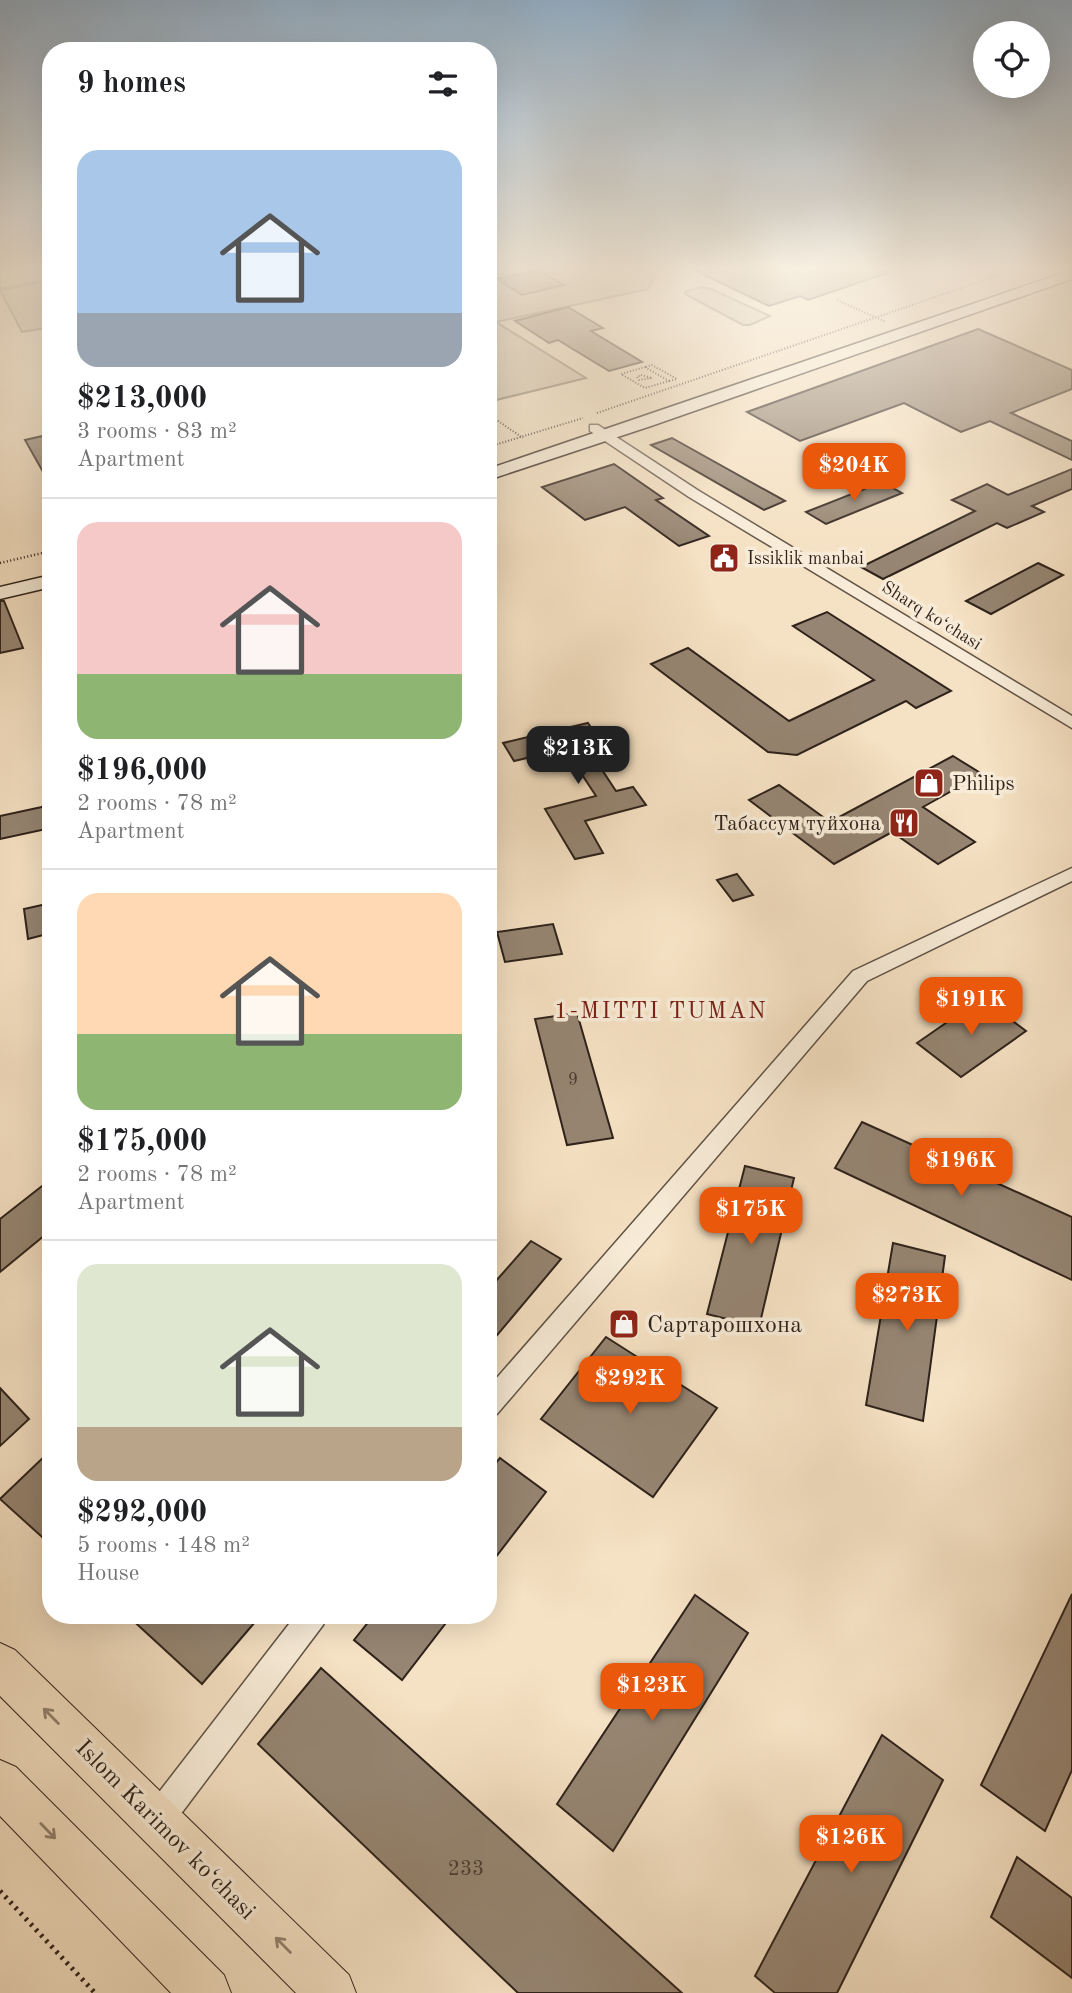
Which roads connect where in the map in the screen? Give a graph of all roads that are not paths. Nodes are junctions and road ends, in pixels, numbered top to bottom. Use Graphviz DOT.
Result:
graph roads {
  1 [pos="780,362"];
  2 [pos="809,362"];
  3 [pos="600,432"];
  4 [pos="497,460"];
  5 [pos="497,472"];
  6 [pos="42,568"];
  7 [pos="0,579"];
  8 [pos="42,583"];
  9 [pos="0,593"];
  10 [pos="1072,723"];
  11 [pos="1072,874"];
  12 [pos="497,1396"];
  13 [pos="306,1624"];
  14 [pos="0,1665"];
  15 [pos="0,1783"];
  16 [pos="157,1820"];
  17 [pos="206,1993"];
  18 [pos="331,1993"];
  1 -- 3 [label="main road"];
  2 -- 3 [label="main road"];
  3 -- 4 [label="main road"];
  3 -- 5 [label="main road"];
  3 -- 10 [label="street, Sharq ko‘chasi"];
  6 -- 7 [label="main road"];
  8 -- 9 [label="main road"];
  11 -- 12 [label="street"];
  13 -- 16 [label="street"];
  16 -- 14 [label="main road, Islom Karimov ko‘chasi, one-way"];
  15 -- 17 [label="main road, one-way"];
  18 -- 16 [label="main road, Islom Karimov ko‘chasi, one-way"];
}
